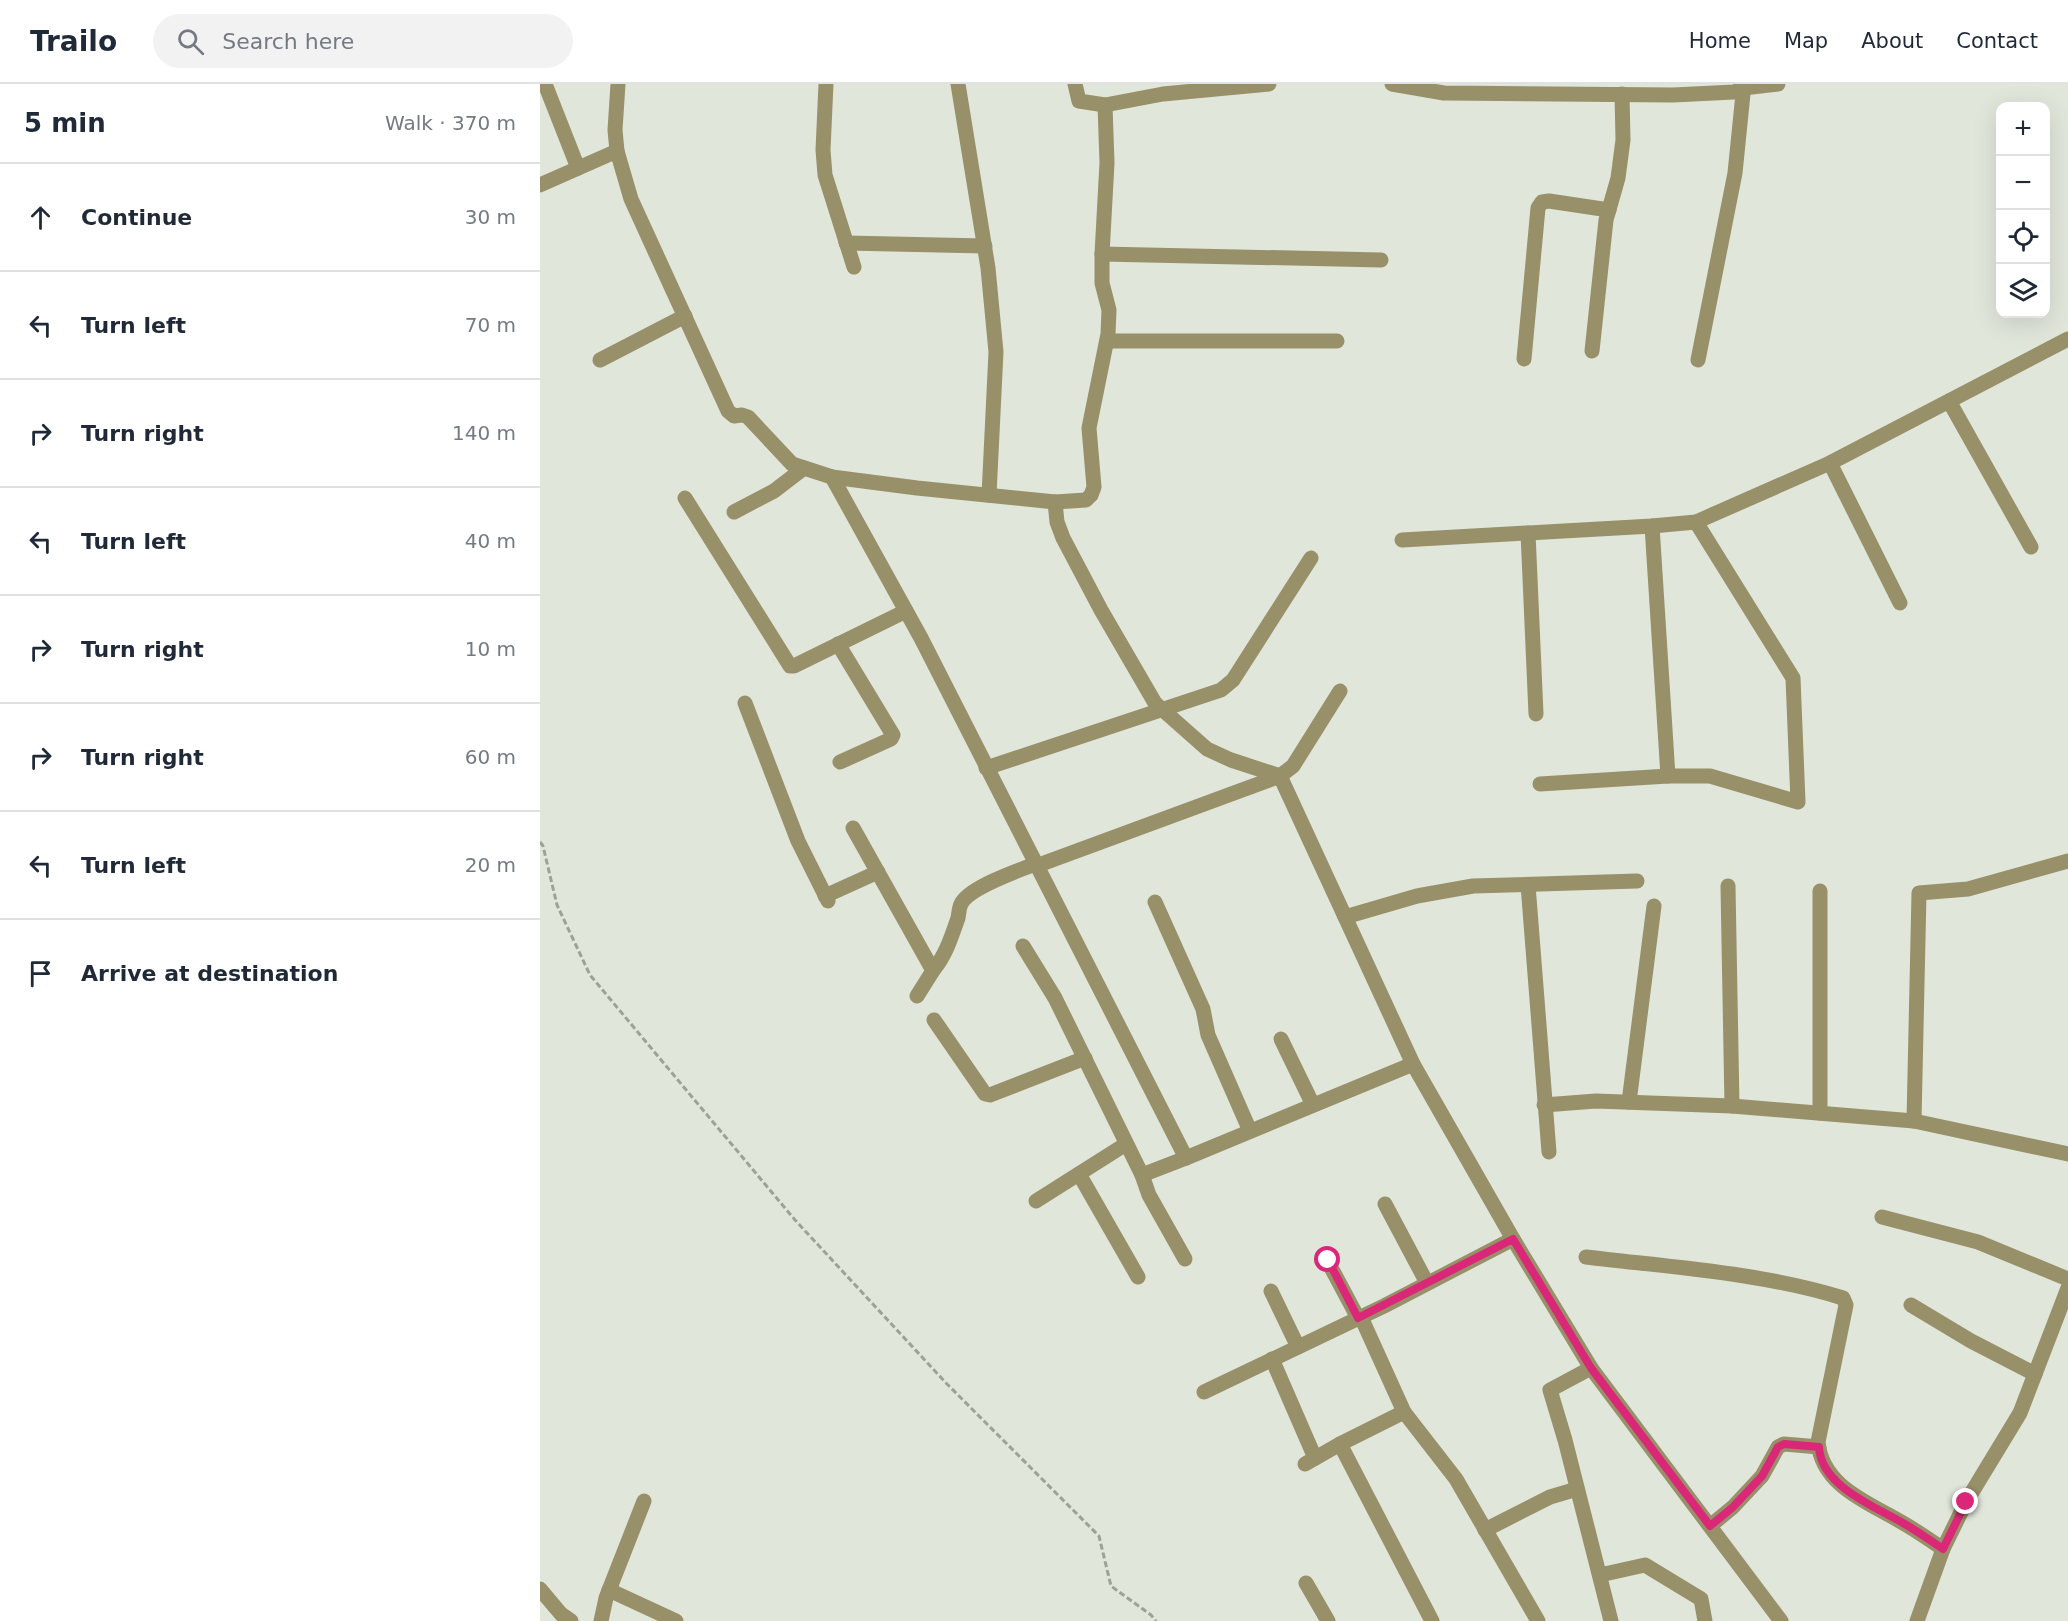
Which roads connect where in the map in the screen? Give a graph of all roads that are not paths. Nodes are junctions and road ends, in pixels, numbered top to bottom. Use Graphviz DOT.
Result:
graph roads {
  1 [pos="545,84"];
  2 [pos="618,84"];
  3 [pos="826,84"];
  4 [pos="958,84"];
  5 [pos="1075,84"];
  6 [pos="1261,84"];
  7 [pos="1392,84"];
  8 [pos="1778,84"];
  9 [pos="1743,86"];
  10 [pos="1161,89"];
  11 [pos="1622,94"];
  12 [pos="1105,105"];
  13 [pos="617,151"];
  14 [pos="578,168"];
  15 [pos="540,185"];
  16 [pos="1609,210"];
  17 [pos="846,243"];
  18 [pos="985,246"];
  19 [pos="1102,254"];
  20 [pos="1381,260"];
  21 [pos="854,267"];
  22 [pos="685,316"];
  23 [pos="2068,339"];
  24 [pos="1107,341"];
  25 [pos="1337,341"];
  26 [pos="1592,351"];
  27 [pos="1524,359"];
  28 [pos="600,360"];
  29 [pos="1698,360"];
  30 [pos="1949,401"];
  31 [pos="1830,463"];
  32 [pos="804,468"];
  33 [pos="832,477"];
  34 [pos="989,495"];
  35 [pos="685,498"];
  36 [pos="1055,502"];
  37 [pos="734,512"];
  38 [pos="1696,522"];
  39 [pos="1652,526"];
  40 [pos="1528,533"];
  41 [pos="1402,540"];
  42 [pos="2031,547"];
  43 [pos="1311,558"];
  44 [pos="1900,603"];
  45 [pos="906,611"];
  46 [pos="838,644"];
  47 [pos="1340,691"];
  48 [pos="745,703"];
  49 [pos="1163,710"];
  50 [pos="1536,714"];
  51 [pos="840,762"];
  52 [pos="986,768"];
  53 [pos="1280,776"];
  54 [pos="1668,776"];
  55 [pos="1540,784"];
  56 [pos="853,828"];
  57 [pos="2068,861"];
  58 [pos="1036,865"];
  59 [pos="878,872"];
  60 [pos="1637,880"];
  61 [pos="1528,885"];
  62 [pos="1728,886"];
  63 [pos="1820,891"];
  64 [pos="1155,902"];
  65 [pos="1654,906"];
  66 [pos="1345,917"];
  67 [pos="1023,946"];
  68 [pos="934,969"];
  69 [pos="917,996"];
  70 [pos="934,1020"];
  71 [pos="1281,1039"];
  72 [pos="1085,1058"];
  73 [pos="1413,1064"];
  74 [pos="1629,1102"];
  75 [pos="1313,1105"];
  76 [pos="1544,1105"];
  77 [pos="1732,1106"];
  78 [pos="1820,1113"];
  79 [pos="1914,1121"];
  80 [pos="1250,1131"];
  81 [pos="1126,1144"];
  82 [pos="1549,1152"];
  83 [pos="2068,1154"];
  84 [pos="1186,1158"];
  85 [pos="1079,1174"];
  86 [pos="1142,1175"];
  87 [pos="1036,1201"];
  88 [pos="1385,1204"];
  89 [pos="1882,1217"];
  90 [pos="1513,1239"];
  91 [pos="1586,1257"];
  92 [pos="1185,1259"];
  93 [pos="1328,1260"];
  94 [pos="1138,1277"];
  95 [pos="2068,1279"];
  96 [pos="1427,1283"];
  97 [pos="2068,1288"];
  98 [pos="1271,1292"];
  99 [pos="1911,1305"];
  100 [pos="1360,1318"];
  101 [pos="1298,1347"];
  102 [pos="1272,1359"];
  103 [pos="1591,1368"];
  104 [pos="2035,1374"];
  105 [pos="1204,1392"];
  106 [pos="1404,1412"];
  107 [pos="1340,1444"];
  108 [pos="1819,1447"];
  109 [pos="1578,1490"];
  110 [pos="644,1501"];
  111 [pos="1710,1526"];
  112 [pos="1485,1530"];
  113 [pos="1943,1549"];
  114 [pos="1600,1575"];
  115 [pos="1306,1583"];
  116 [pos="540,1589"];
  117 [pos="609,1590"];
  118 [pos="572,1621"];
  119 [pos="601,1621"];
  120 [pos="676,1621"];
  121 [pos="1328,1621"];
  122 [pos="1432,1621"];
  123 [pos="1538,1621"];
  124 [pos="1611,1621"];
  125 [pos="1705,1621"];
  126 [pos="1781,1621"];
  127 [pos="1917,1621"];
  1 -- 14 [label="street"];
  2 -- 13 [label="street"];
  3 -- 17 [label="street"];
  4 -- 18 [label="street"];
  5 -- 12 [label="street"];
  6 -- 10 [label="street"];
  7 -- 11 [label="street"];
  8 -- 9 [label="street"];
  9 -- 11 [label="street"];
  9 -- 29 [label="street"];
  10 -- 12 [label="street"];
  11 -- 16 [label="street"];
  12 -- 19 [label="street"];
  13 -- 14 [label="street"];
  13 -- 22 [label="street"];
  14 -- 15 [label="street"];
  16 -- 26 [label="street"];
  16 -- 27 [label="street"];
  17 -- 18 [label="street"];
  17 -- 21 [label="street"];
  18 -- 34 [label="street"];
  19 -- 20 [label="street"];
  19 -- 24 [label="street"];
  22 -- 28 [label="street"];
  22 -- 32 [label="street"];
  23 -- 30 [label="street"];
  24 -- 25 [label="street"];
  24 -- 36 [label="street"];
  30 -- 31 [label="street"];
  30 -- 42 [label="street"];
  31 -- 38 [label="street"];
  31 -- 44 [label="street"];
  32 -- 33 [label="street"];
  32 -- 37 [label="street"];
  33 -- 34 [label="street"];
  33 -- 45 [label="street"];
  34 -- 36 [label="street"];
  35 -- 46 [label="street"];
  36 -- 49 [label="street"];
  38 -- 39 [label="street"];
  38 -- 54 [label="street"];
  39 -- 40 [label="street"];
  39 -- 54 [label="street"];
  40 -- 41 [label="street"];
  40 -- 50 [label="street"];
  43 -- 49 [label="street"];
  45 -- 46 [label="street"];
  45 -- 52 [label="street"];
  46 -- 51 [label="street"];
  47 -- 53 [label="street"];
  48 -- 59 [label="street"];
  49 -- 52 [label="street"];
  49 -- 53 [label="street"];
  52 -- 58 [label="street"];
  53 -- 58 [label="street"];
  53 -- 66 [label="street"];
  54 -- 55 [label="street"];
  56 -- 59 [label="street"];
  57 -- 79 [label="street"];
  58 -- 68 [label="street"];
  58 -- 84 [label="street"];
  59 -- 68 [label="street"];
  60 -- 61 [label="street"];
  61 -- 66 [label="street"];
  61 -- 76 [label="street"];
  62 -- 77 [label="street"];
  63 -- 78 [label="street"];
  64 -- 80 [label="street"];
  65 -- 74 [label="street"];
  66 -- 73 [label="street"];
  67 -- 72 [label="street"];
  68 -- 69 [label="street"];
  70 -- 72 [label="street"];
  71 -- 75 [label="street"];
  72 -- 81 [label="street"];
  73 -- 75 [label="street"];
  73 -- 90 [label="street"];
  74 -- 76 [label="street"];
  74 -- 77 [label="street"];
  75 -- 80 [label="street"];
  76 -- 82 [label="street"];
  77 -- 78 [label="street"];
  78 -- 79 [label="street"];
  79 -- 83 [label="street"];
  80 -- 84 [label="street"];
  81 -- 85 [label="street"];
  81 -- 86 [label="street"];
  84 -- 86 [label="street"];
  85 -- 87 [label="street"];
  85 -- 94 [label="street"];
  86 -- 92 [label="street"];
  88 -- 96 [label="street"];
  89 -- 95 [label="street"];
  90 -- 96 [label="street"];
  90 -- 103 [label="street"];
  91 -- 108 [label="street"];
  93 -- 100 [label="street"];
  96 -- 100 [label="street"];
  97 -- 104 [label="street"];
  98 -- 101 [label="street"];
  99 -- 104 [label="street"];
  100 -- 101 [label="street"];
  100 -- 106 [label="street"];
  101 -- 102 [label="street"];
  102 -- 105 [label="street"];
  102 -- 107 [label="street"];
  103 -- 109 [label="street"];
  103 -- 111 [label="street"];
  104 -- 113 [label="street"];
  106 -- 107 [label="street"];
  106 -- 112 [label="street"];
  107 -- 122 [label="street"];
  108 -- 111 [label="street"];
  108 -- 113 [label="street"];
  109 -- 112 [label="street"];
  109 -- 114 [label="street"];
  110 -- 117 [label="street"];
  111 -- 126 [label="street"];
  112 -- 123 [label="street"];
  113 -- 127 [label="street"];
  114 -- 124 [label="street"];
  114 -- 125 [label="street"];
  115 -- 121 [label="street"];
  116 -- 118 [label="street"];
  117 -- 119 [label="street"];
  117 -- 120 [label="street"];
}
